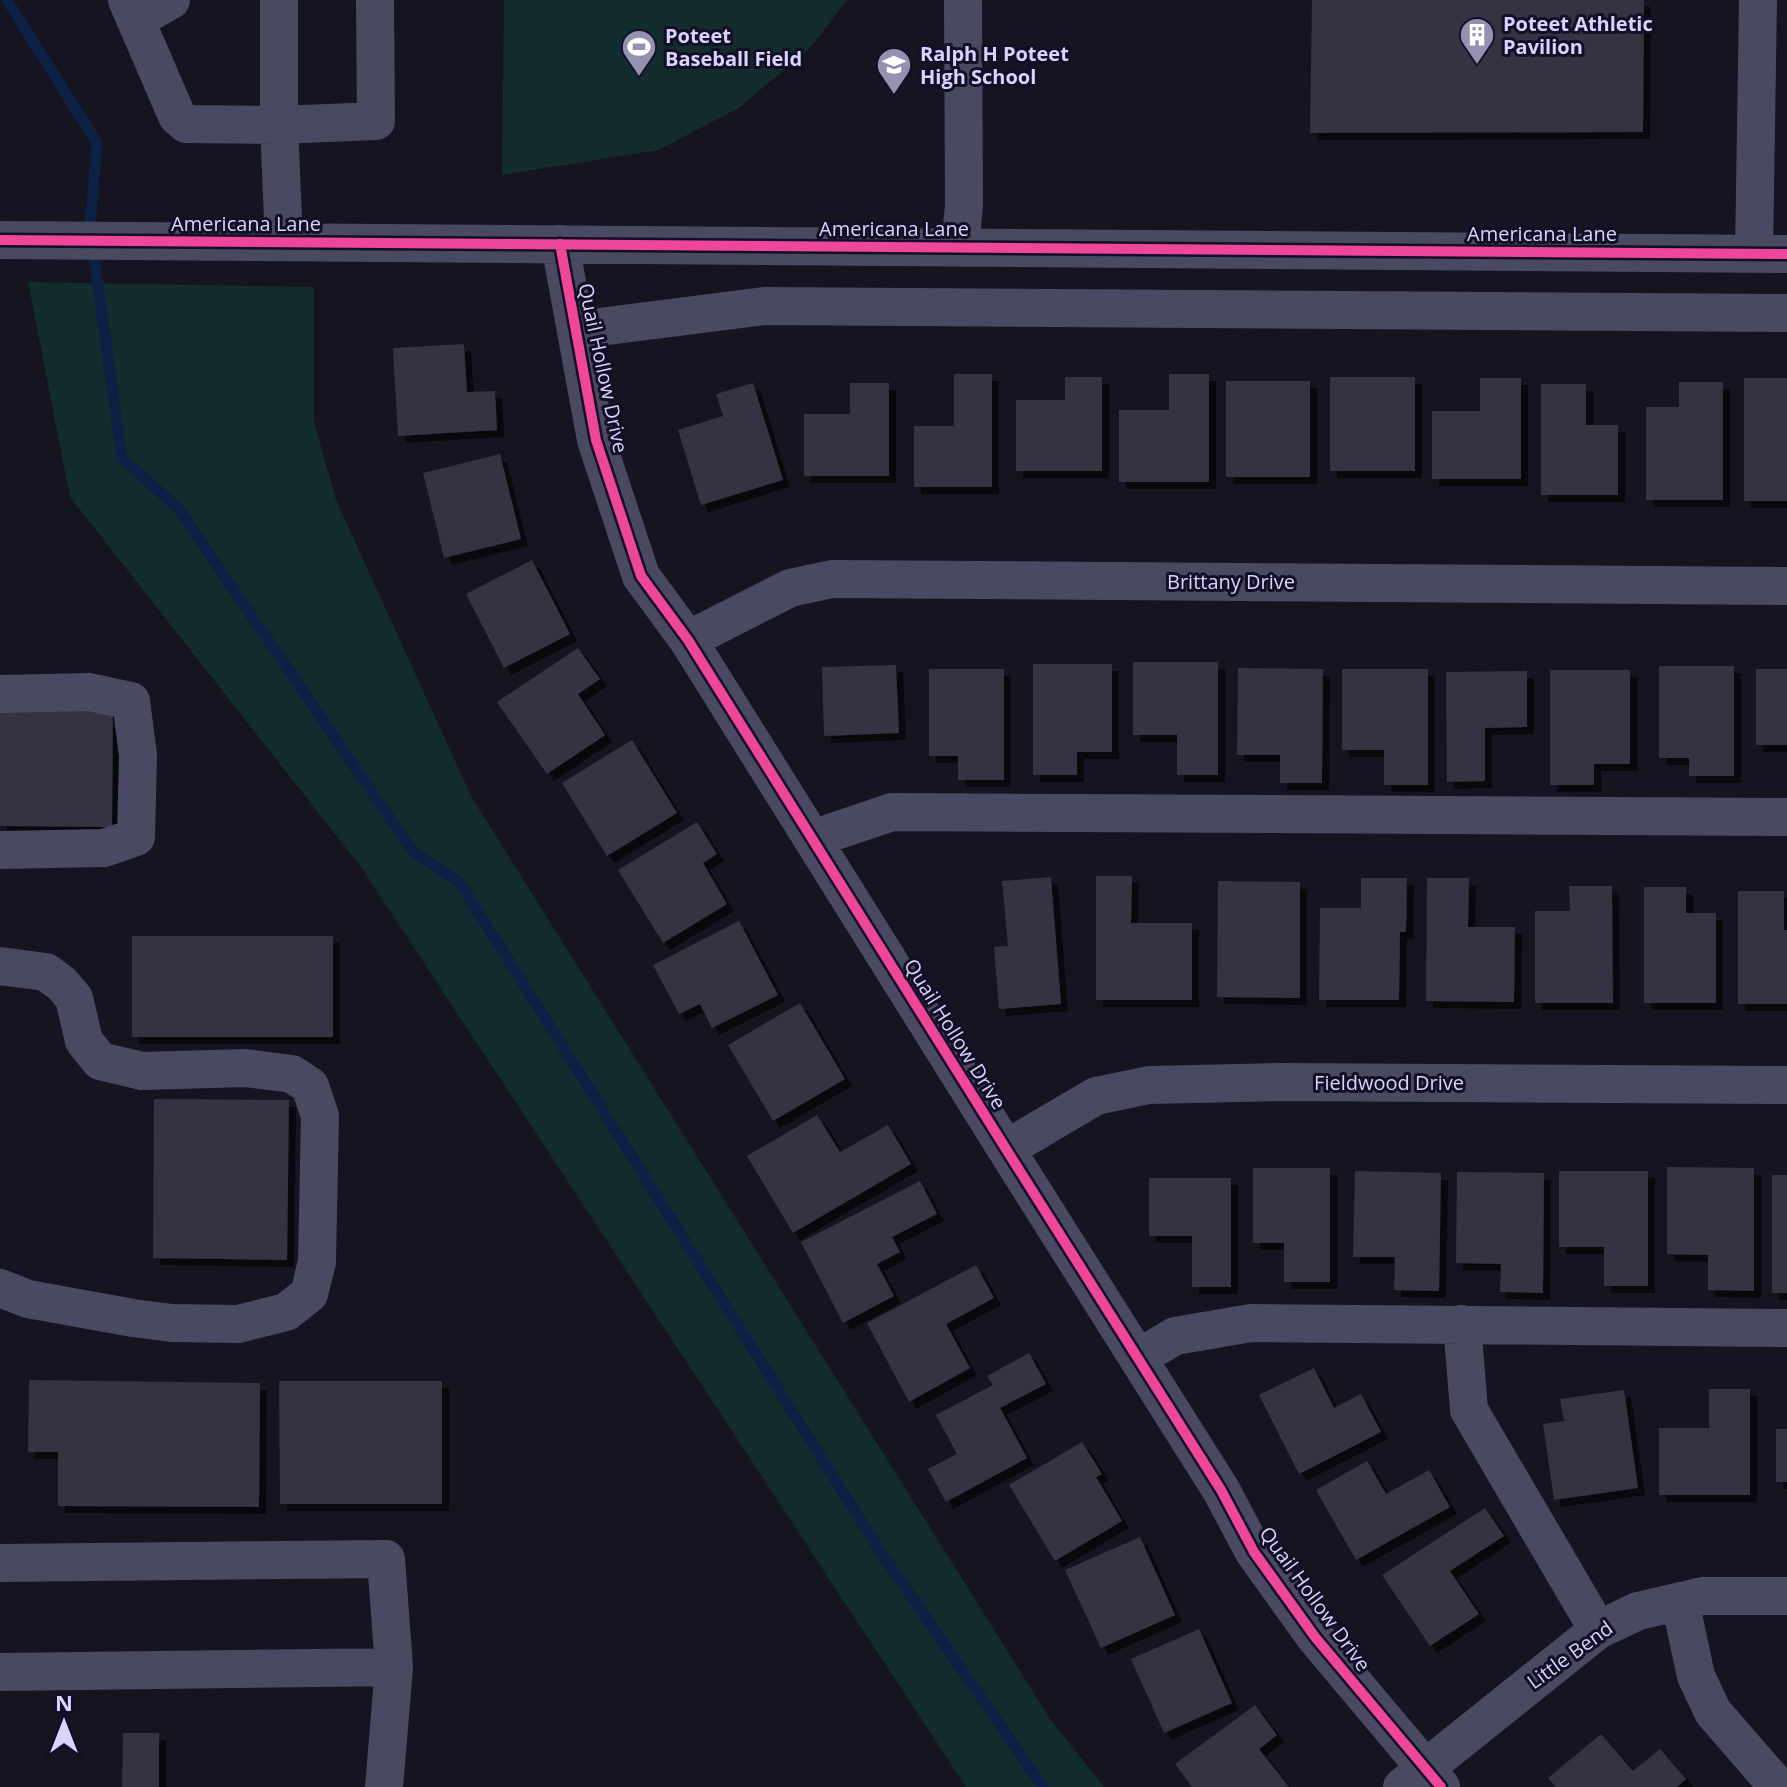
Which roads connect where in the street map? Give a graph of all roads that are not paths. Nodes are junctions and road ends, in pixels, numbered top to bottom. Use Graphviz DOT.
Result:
graph roads {
  1 [pos="171,0"];
  2 [pos="279,0"];
  3 [pos="375,0"];
  4 [pos="963,0"];
  5 [pos="1758,0"];
  6 [pos="132,10"];
  7 [pos="279,125"];
  8 [pos="8,240"];
  9 [pos="284,242"];
  10 [pos="560,244"];
  11 [pos="960,247"];
  12 [pos="1771,254"];
  13 [pos="1787,313"];
  14 [pos="576,330"];
  15 [pos="1787,586"];
  16 [pos="688,640"];
  17 [pos="0,694"];
  18 [pos="1787,817"];
  19 [pos="812,839"];
  20 [pos="0,850"];
  21 [pos="0,966"];
  22 [pos="1787,1085"];
  23 [pos="1006,1149"];
  24 [pos="0,1288"];
  25 [pos="1462,1324"];
  26 [pos="1787,1328"];
  27 [pos="1138,1358"];
  28 [pos="0,1563"];
  29 [pos="1787,1596"];
  30 [pos="1680,1601"];
  31 [pos="1598,1630"];
  32 [pos="394,1667"];
  33 [pos="0,1672"];
  34 [pos="1423,1781"];
  35 [pos="384,1787"];
  36 [pos="1778,1787"];
  1 -- 6 [label="street"];
  2 -- 7 [label="street"];
  3 -- 7 [label="street"];
  4 -- 11 [label="street"];
  5 -- 12 [label="street"];
  6 -- 7 [label="street"];
  7 -- 9 [label="street"];
  8 -- 9 [label="street, Americana Lane"];
  9 -- 10 [label="street, Americana Lane"];
  10 -- 11 [label="street, Americana Lane"];
  10 -- 14 [label="street, Quail Hollow Drive"];
  11 -- 12 [label="street, Americana Lane"];
  13 -- 14 [label="street"];
  14 -- 16 [label="street, Quail Hollow Drive"];
  15 -- 16 [label="street, Brittany Drive"];
  16 -- 19 [label="street, Quail Hollow Drive"];
  17 -- 20 [label="street"];
  18 -- 19 [label="street"];
  19 -- 23 [label="street, Quail Hollow Drive"];
  21 -- 24 [label="street"];
  22 -- 23 [label="street, Fieldwood Drive"];
  23 -- 27 [label="street, Quail Hollow Drive"];
  25 -- 26 [label="street"];
  25 -- 27 [label="street"];
  25 -- 31 [label="street"];
  27 -- 34 [label="street, Quail Hollow Drive"];
  28 -- 32 [label="street"];
  29 -- 30 [label="street, Little Bend"];
  30 -- 31 [label="street, Little Bend"];
  30 -- 36 [label="street"];
  31 -- 34 [label="street, Little Bend"];
  32 -- 33 [label="street"];
  32 -- 35 [label="street"];
}
